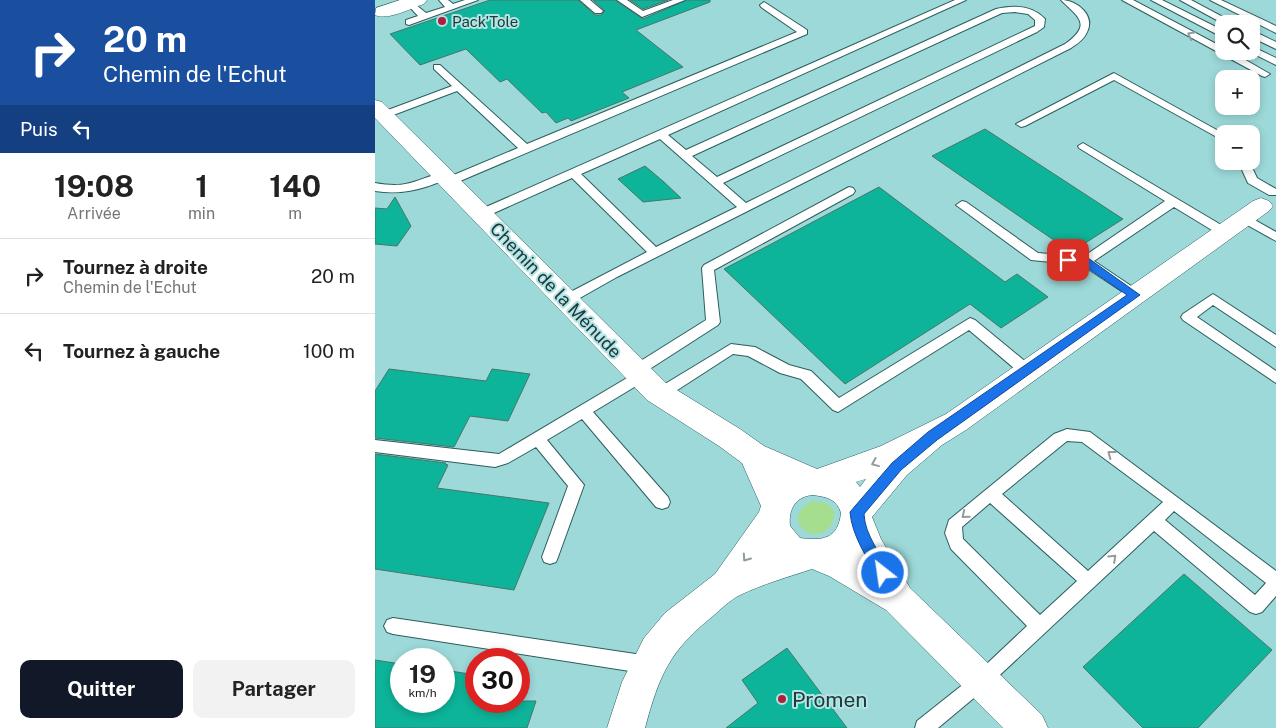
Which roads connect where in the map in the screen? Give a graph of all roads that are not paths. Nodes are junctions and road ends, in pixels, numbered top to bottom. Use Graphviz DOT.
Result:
graph roads {
  1 [pos="443,0"];
  2 [pos="474,0"];
  3 [pos="584,0"];
  4 [pos="621,0"];
  5 [pos="681,0"];
  6 [pos="962,0"];
  7 [pos="1065,0"];
  8 [pos="1126,0"];
  9 [pos="1155,0"];
  10 [pos="1184,0"];
  11 [pos="1214,0"];
  12 [pos="764,5"];
  13 [pos="418,6"];
  14 [pos="451,8"];
  15 [pos="598,11"];
  16 [pos="377,14"];
  17 [pos="1215,16"];
  18 [pos="409,22"];
  19 [pos="1215,30"];
  20 [pos="1276,30"];
  21 [pos="1260,38"];
  22 [pos="1276,46"];
  23 [pos="1260,54"];
  24 [pos="1276,62"];
  25 [pos="437,67"];
  26 [pos="1276,68"];
  27 [pos="1265,74"];
  28 [pos="1276,79"];
  29 [pos="459,88"];
  30 [pos="378,111"];
  31 [pos="1021,124"];
  32 [pos="660,133"];
  33 [pos="1215,133"];
  34 [pos="1083,146"];
  35 [pos="525,148"];
  36 [pos="685,155"];
  37 [pos="1247,170"];
  38 [pos="572,172"];
  39 [pos="447,178"];
  40 [pos="716,182"];
  41 [pos="375,187"];
  42 [pos="849,191"];
  43 [pos="1173,201"];
  44 [pos="962,205"];
  45 [pos="1259,206"];
  46 [pos="745,208"];
  47 [pos="481,214"];
  48 [pos="1276,237"];
  49 [pos="655,253"];
  50 [pos="1085,261"];
  51 [pos="1135,295"];
  52 [pos="566,300"];
  53 [pos="1276,342"];
  54 [pos="1027,371"];
  55 [pos="1273,372"];
  56 [pos="639,374"];
  57 [pos="660,394"];
  58 [pos="584,411"];
  59 [pos="933,436"];
  60 [pos="538,439"];
  61 [pos="375,446"];
  62 [pos="753,455"];
  63 [pos="816,482"];
  64 [pos="991,494"];
  65 [pos="662,502"];
  66 [pos="1174,502"];
  67 [pos="775,512"];
  68 [pos="857,517"];
  69 [pos="1153,521"];
  70 [pos="815,555"];
  71 [pos="550,557"];
  72 [pos="1088,581"];
  73 [pos="1276,583"];
  74 [pos="727,585"];
  75 [pos="898,599"];
  76 [pos="393,626"];
  77 [pos="1039,626"];
  78 [pos="649,665"];
  79 [pos="981,680"];
  80 [pos="625,728"];
  81 [pos="924,728"];
  82 [pos="1029,728"];
  1 -- 14 [label="lane"];
  2 -- 14 [label="lane"];
  3 -- 15 [label="lane"];
  4 -- 5 [label="lane"];
  6 -- 32 [label="lane"];
  7 -- 46 [label="lane"];
  27 -- 8 [label="lane, one-way"];
  9 -- 19 [label="lane"];
  10 -- 17 [label="lane"];
  11 -- 20 [label="lane"];
  12 -- 35 [label="lane"];
  13 -- 14 [label="lane"];
  13 -- 16 [label="street"];
  13 -- 18 [label="lane"];
  21 -- 22 [label="lane"];
  23 -- 24 [label="lane"];
  25 -- 29 [label="lane"];
  26 -- 27 [label="lane"];
  27 -- 28 [label="lane"];
  29 -- 30 [label="lane"];
  29 -- 35 [label="lane"];
  30 -- 39 [label="street, Chemin de la Ménude"];
  31 -- 33 [label="lane"];
  32 -- 36 [label="lane"];
  32 -- 38 [label="lane"];
  34 -- 43 [label="lane"];
  35 -- 39 [label="lane"];
  36 -- 40 [label="lane"];
  36 -- 40 [label="lane"];
  37 -- 45 [label="lane"];
  38 -- 47 [label="lane"];
  38 -- 49 [label="lane"];
  39 -- 41 [label="lane"];
  39 -- 47 [label="street, Chemin de la Ménude"];
  40 -- 46 [label="lane"];
  42 -- 56 [label="lane"];
  43 -- 45 [label="lane"];
  43 -- 50 [label="lane"];
  44 -- 50 [label="lane"];
  45 -- 48 [label="lane"];
  45 -- 51 [label="street"];
  46 -- 49 [label="lane"];
  47 -- 52 [label="street, Chemin de la Ménude"];
  49 -- 52 [label="lane"];
  50 -- 51 [label="lane"];
  51 -- 54 [label="street"];
  52 -- 56 [label="street, Chemin de la Ménude"];
  53 -- 55 [label="lane"];
  54 -- 57 [label="lane"];
  54 -- 59 [label="street"];
  56 -- 57 [label="street, Chemin de la Ménude"];
  56 -- 58 [label="lane"];
  57 -- 62 [label="street, Chemin de la Ménude"];
  58 -- 60 [label="lane"];
  58 -- 65 [label="lane"];
  59 -- 63 [label="street, one-way"];
  59 -- 68 [label="street"];
  60 -- 61 [label="lane"];
  60 -- 71 [label="lane"];
  62 -- 63 [label="street, Chemin de la Ménude"];
  62 -- 67 [label="street, Chemin de la Ménude"];
  63 -- 67 [label="street"];
  63 -- 68 [label="street"];
  66 -- 64 [label="lane, one-way"];
  64 -- 72 [label="lane"];
  64 -- 77 [label="lane, one-way"];
  66 -- 69 [label="lane"];
  66 -- 73 [label="lane"];
  67 -- 70 [label="street"];
  67 -- 74 [label="street, one-way"];
  68 -- 70 [label="street"];
  68 -- 75 [label="street"];
  72 -- 69 [label="lane, one-way"];
  69 -- 73 [label="lane"];
  70 -- 74 [label="street"];
  70 -- 75 [label="street"];
  72 -- 77 [label="lane"];
  74 -- 78 [label="street"];
  75 -- 79 [label="street"];
  76 -- 78 [label="lane"];
  77 -- 79 [label="lane"];
  78 -- 80 [label="street"];
  79 -- 81 [label="lane"];
  79 -- 82 [label="street"];
}
